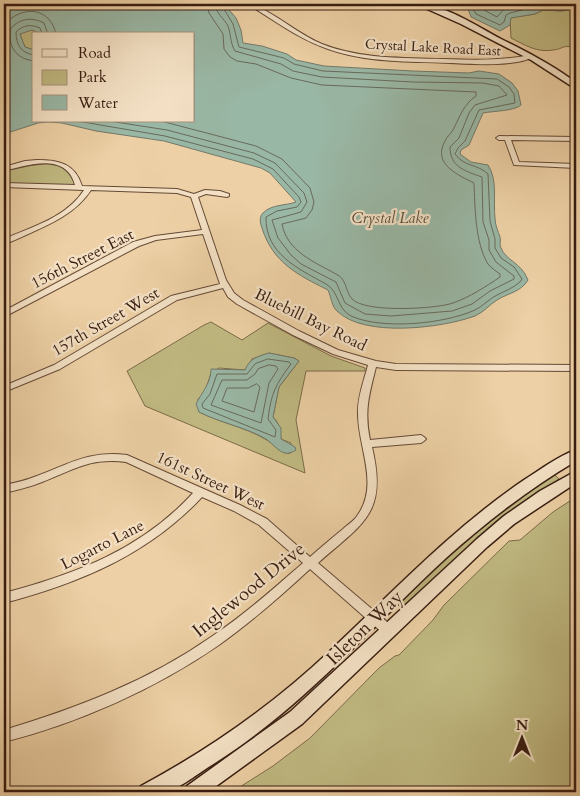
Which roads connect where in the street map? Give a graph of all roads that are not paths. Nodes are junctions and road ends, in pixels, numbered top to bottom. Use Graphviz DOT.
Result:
graph roads {
  1 [pos="419,4"];
  2 [pos="256,8"];
  3 [pos="530,57"];
  4 [pos="576,87"];
  5 [pos="499,138"];
  6 [pos="507,138"];
  7 [pos="576,139"];
  8 [pos="516,164"];
  9 [pos="576,166"];
  10 [pos="4,169"];
  11 [pos="4,186"];
  12 [pos="79,188"];
  13 [pos="88,189"];
  14 [pos="194,196"];
  15 [pos="227,196"];
  16 [pos="206,232"];
  17 [pos="4,242"];
  18 [pos="224,285"];
  19 [pos="4,314"];
  20 [pos="372,365"];
  21 [pos="576,368"];
  22 [pos="4,389"];
  23 [pos="421,439"];
  24 [pos="367,444"];
  25 [pos="576,455"];
  26 [pos="576,476"];
  27 [pos="4,489"];
  28 [pos="200,492"];
  29 [pos="310,563"];
  30 [pos="4,598"];
  31 [pos="374,618"];
  32 [pos="390,631"];
  33 [pos="4,736"];
  34 [pos="147,792"];
  35 [pos="193,792"];
  1 -- 3 [label="main road"];
  2 -- 3 [label="street, Crystal Lake Road East"];
  3 -- 4 [label="main road"];
  5 -- 6 [label="street"];
  6 -- 7 [label="street"];
  6 -- 8 [label="street"];
  8 -- 9 [label="street"];
  10 -- 12 [label="street"];
  11 -- 12 [label="street"];
  12 -- 13 [label="street"];
  13 -- 14 [label="street"];
  13 -- 17 [label="street"];
  14 -- 15 [label="street"];
  14 -- 16 [label="street, Bluebill Bay Road"];
  16 -- 18 [label="street, Bluebill Bay Road"];
  16 -- 19 [label="street, 156th Street East"];
  18 -- 20 [label="street, Bluebill Bay Road"];
  18 -- 22 [label="street, 157th Street West"];
  20 -- 21 [label="street, Bluebill Bay Road"];
  20 -- 24 [label="street, Inglewood Drive"];
  23 -- 24 [label="street"];
  24 -- 29 [label="street, Inglewood Drive"];
  25 -- 31 [label="main road, Isleton Way"];
  26 -- 32 [label="main road, Isleton Way"];
  27 -- 28 [label="street, 161st Street West"];
  28 -- 29 [label="street, 161st Street West"];
  28 -- 30 [label="street, Logarto Lane"];
  29 -- 31 [label="street, 161st Street West"];
  29 -- 33 [label="street, Inglewood Drive"];
  31 -- 32 [label="street, 161st Street West"];
  31 -- 34 [label="main road, Isleton Way"];
  32 -- 35 [label="main road, Isleton Way"];
}
